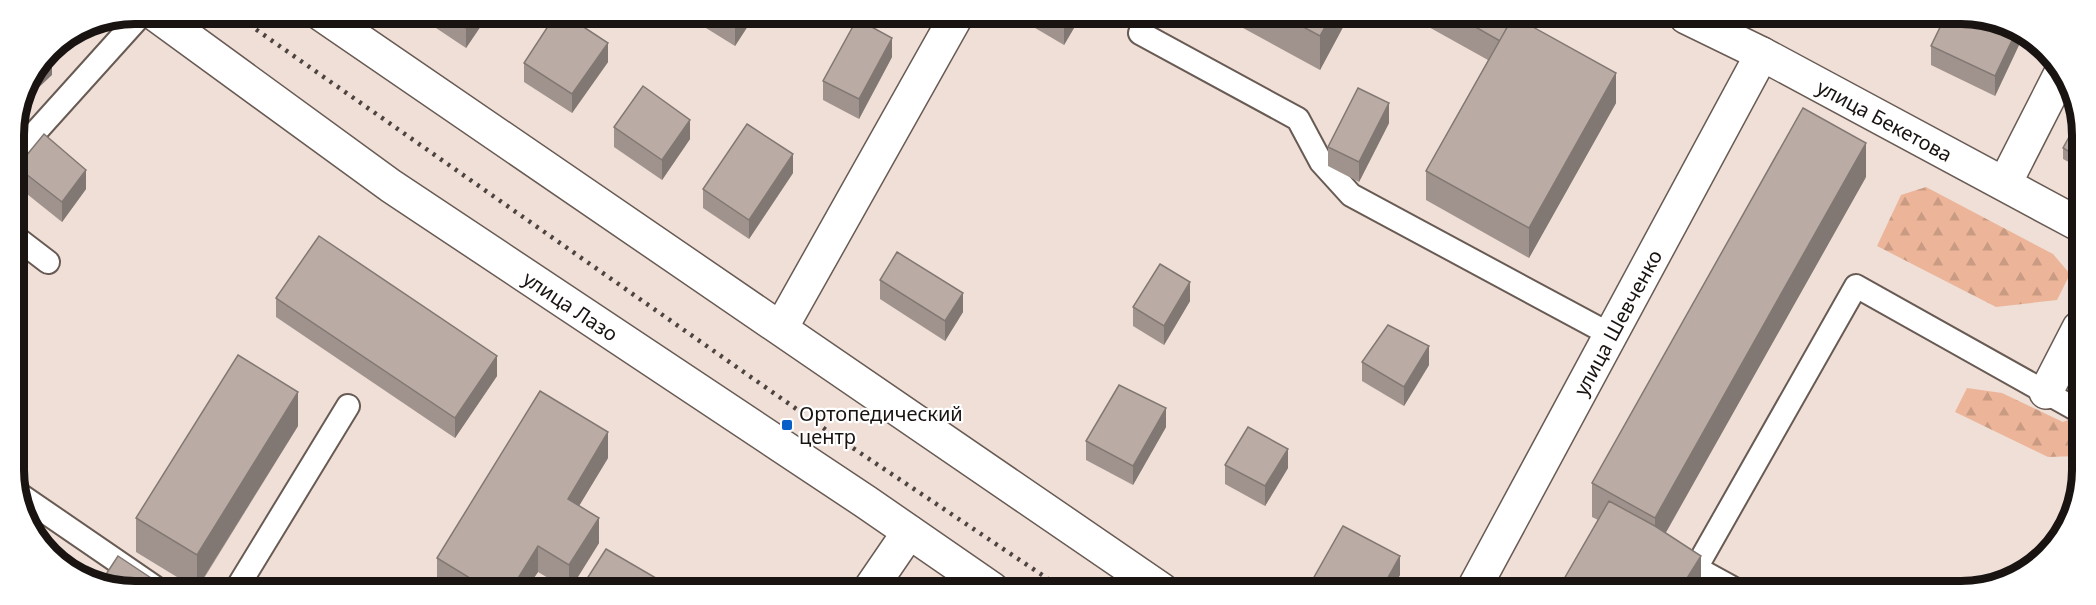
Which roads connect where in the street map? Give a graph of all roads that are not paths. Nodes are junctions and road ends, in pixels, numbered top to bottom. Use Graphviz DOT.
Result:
graph roads {
  1 [pos="133,24"];
  2 [pos="169,24"];
  3 [pos="336,24"];
  4 [pos="952,24"];
  5 [pos="1700,24"];
  6 [pos="1140,33"];
  7 [pos="1762,54"];
  8 [pos="2057,80"];
  9 [pos="24,145"];
  10 [pos="2005,183"];
  11 [pos="2072,221"];
  12 [pos="24,244"];
  13 [pos="48,262"];
  14 [pos="781,328"];
  15 [pos="1611,335"];
  16 [pos="2072,342"];
  17 [pos="2046,392"];
  18 [pos="348,406"];
  19 [pos="2072,407"];
  20 [pos="29,501"];
  21 [pos="909,532"];
  22 [pos="146,581"];
  23 [pos="241,581"];
  24 [pos="875,581"];
  25 [pos="980,581"];
  26 [pos="1149,581"];
  27 [pos="1478,581"];
  28 [pos="1720,581"];
  1 -- 9 [label="lane"];
  2 -- 21 [label="street, улица Лазо"];
  3 -- 14 [label="street"];
  4 -- 14 [label="street"];
  5 -- 7 [label="street, улица Бекетова"];
  6 -- 15 [label="lane"];
  7 -- 10 [label="street, улица Бекетова"];
  7 -- 15 [label="street, улица Шевченко"];
  8 -- 10 [label="street"];
  10 -- 11 [label="street, улица Бекетова"];
  12 -- 13 [label="lane"];
  14 -- 26 [label="street"];
  15 -- 27 [label="street, улица Шевченко"];
  16 -- 17 [label="street"];
  17 -- 19 [label="lane"];
  17 -- 28 [label="lane"];
  18 -- 23 [label="lane"];
  20 -- 22 [label="lane"];
  21 -- 24 [label="street"];
  21 -- 25 [label="street, улица Лазо"];
}
